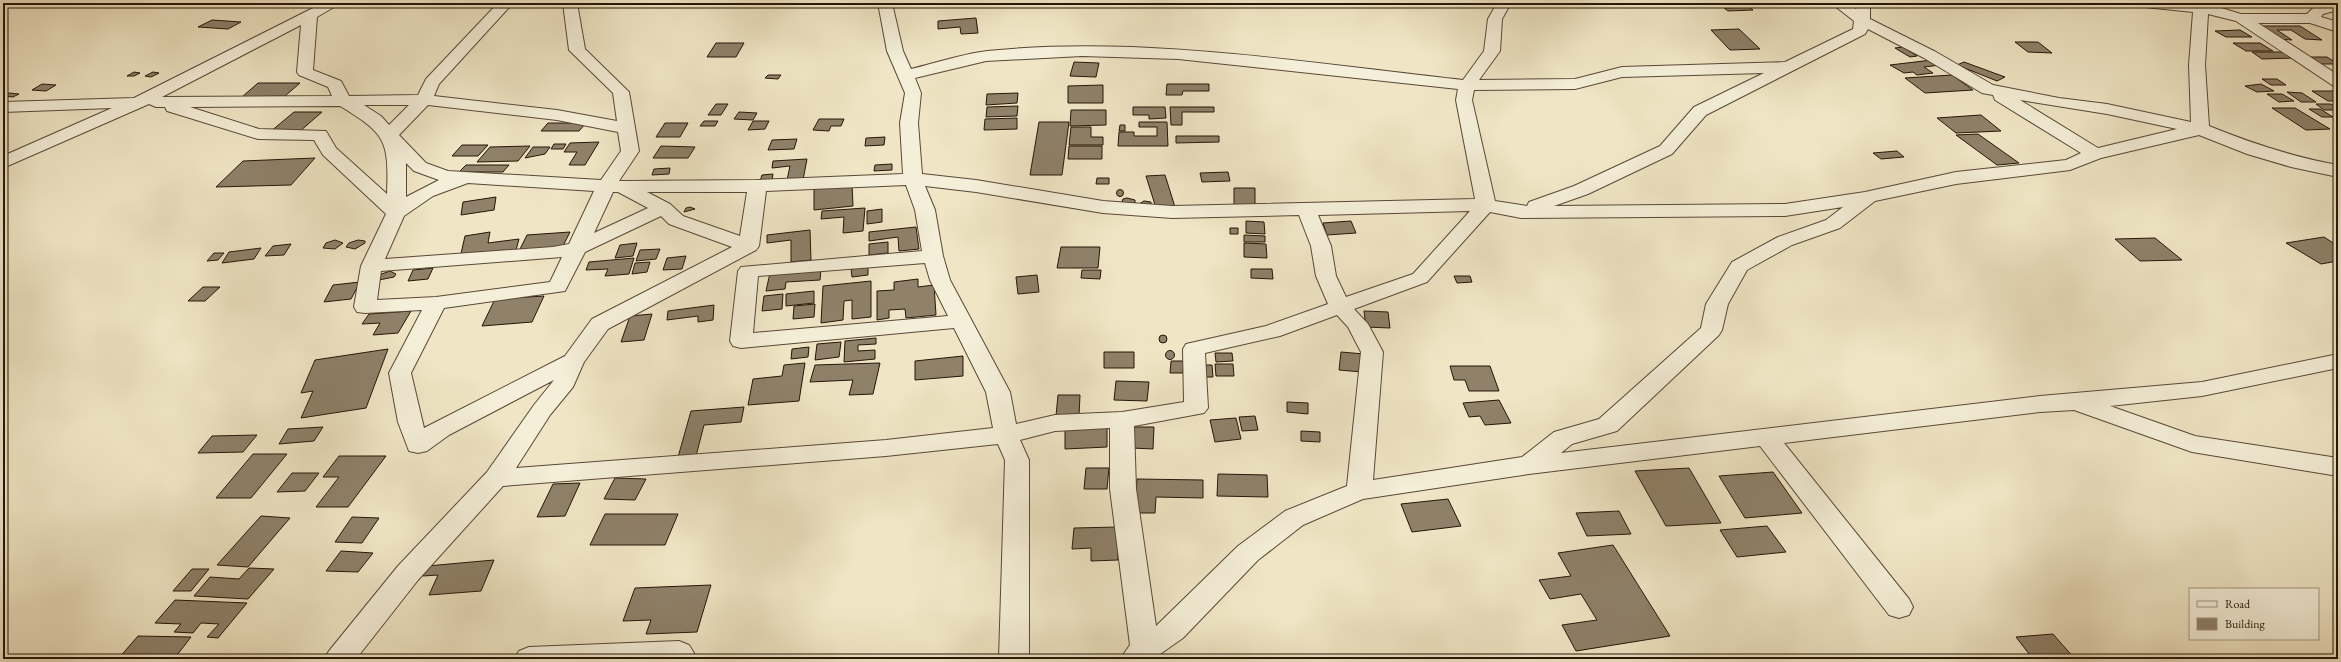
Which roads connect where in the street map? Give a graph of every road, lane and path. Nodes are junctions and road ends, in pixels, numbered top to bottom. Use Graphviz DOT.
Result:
graph roads {
  1 [pos="334,3"];
  2 [pos="506,3"];
  3 [pos="570,3"];
  4 [pos="885,3"];
  5 [pos="1504,3"];
  6 [pos="1838,3"];
  7 [pos="2145,3"];
  8 [pos="2220,3"];
  9 [pos="2331,3"];
  10 [pos="2199,5"];
  11 [pos="1863,11"];
  12 [pos="310,14"];
  13 [pos="2241,18"];
  14 [pos="2311,19"];
  15 [pos="2338,27"];
  16 [pos="1791,67"];
  17 [pos="905,74"];
  18 [pos="2338,82"];
  19 [pos="1467,85"];
  20 [pos="1988,88"];
  21 [pos="343,100"];
  22 [pos="424,100"];
  23 [pos="146,101"];
  24 [pos="3,107"];
  25 [pos="627,128"];
  26 [pos="2200,129"];
  27 [pos="389,135"];
  28 [pos="2095,154"];
  29 [pos="3,163"];
  30 [pos="2338,171"];
  31 [pos="472,176"];
  32 [pos="913,179"];
  33 [pos="614,186"];
  34 [pos="757,186"];
  35 [pos="1869,197"];
  36 [pos="1486,205"];
  37 [pos="663,208"];
  38 [pos="1306,209"];
  39 [pos="1521,212"];
  40 [pos="396,213"];
  41 [pos="1458,236"];
  42 [pos="749,246"];
  43 [pos="577,248"];
  44 [pos="933,256"];
  45 [pos="371,266"];
  46 [pos="436,303"];
  47 [pos="1339,305"];
  48 [pos="962,321"];
  49 [pos="573,361"];
  50 [pos="2338,361"];
  51 [pos="2076,402"];
  52 [pos="1122,420"];
  53 [pos="1006,435"];
  54 [pos="1766,436"];
  55 [pos="1529,465"];
  56 [pos="2338,467"];
  57 [pos="496,478"];
  58 [pos="1359,491"];
  59 [pos="1898,607"];
  60 [pos="679,653"];
  61 [pos="1140,653"];
  62 [pos="339,659"];
  63 [pos="530,659"];
  64 [pos="1014,659"];
  1 -- 12 [label="street"];
  2 -- 22 [label="street"];
  3 -- 25 [label="street"];
  4 -- 17 [label="street"];
  5 -- 19 [label="street"];
  6 -- 11 [label="street"];
  7 -- 10 [label="street"];
  8 -- 13 [label="street"];
  9 -- 14 [label="street"];
  10 -- 13 [label="street"];
  10 -- 26 [label="street"];
  11 -- 16 [label="street"];
  11 -- 20 [label="street"];
  12 -- 21 [label="street"];
  12 -- 23 [label="street"];
  13 -- 14 [label="street"];
  13 -- 18 [label="street"];
  14 -- 15 [label="street"];
  16 -- 19 [label="street"];
  16 -- 39 [label="street"];
  17 -- 19 [label="street"];
  17 -- 32 [label="street"];
  19 -- 36 [label="street"];
  20 -- 26 [label="street"];
  20 -- 28 [label="street"];
  21 -- 22 [label="street"];
  21 -- 23 [label="street"];
  21 -- 27 [label="street"];
  22 -- 25 [label="street"];
  22 -- 27 [label="street"];
  23 -- 24 [label="street"];
  23 -- 29 [label="street"];
  23 -- 40 [label="street"];
  25 -- 33 [label="street"];
  26 -- 28 [label="street"];
  26 -- 30 [label="street"];
  27 -- 31 [label="street"];
  27 -- 40 [label="street"];
  28 -- 35 [label="street"];
  31 -- 33 [label="street"];
  31 -- 40 [label="street"];
  32 -- 34 [label="street"];
  32 -- 38 [label="street"];
  32 -- 44 [label="street"];
  33 -- 34 [label="street"];
  33 -- 37 [label="street"];
  33 -- 43 [label="street"];
  34 -- 42 [label="street"];
  35 -- 39 [label="street"];
  35 -- 55 [label="street"];
  36 -- 38 [label="street"];
  36 -- 39 [label="street"];
  36 -- 41 [label="street"];
  37 -- 42 [label="street"];
  37 -- 43 [label="street"];
  38 -- 47 [label="street"];
  39 -- 41 [label="street"];
  40 -- 45 [label="street"];
  41 -- 47 [label="street"];
  42 -- 49 [label="street"];
  43 -- 45 [label="street"];
  43 -- 46 [label="street"];
  44 -- 48 [label="street"];
  44 -- 48 [label="street"];
  45 -- 46 [label="street"];
  46 -- 49 [label="street"];
  47 -- 52 [label="street"];
  47 -- 58 [label="street"];
  48 -- 53 [label="street"];
  49 -- 57 [label="street"];
  50 -- 51 [label="street"];
  51 -- 54 [label="street"];
  51 -- 56 [label="street"];
  52 -- 53 [label="street"];
  52 -- 61 [label="street"];
  53 -- 57 [label="street"];
  53 -- 64 [label="street"];
  54 -- 55 [label="street"];
  54 -- 59 [label="street"];
  55 -- 58 [label="street"];
  57 -- 62 [label="street"];
  58 -- 61 [label="street"];
  60 -- 63 [label="street"];
}
